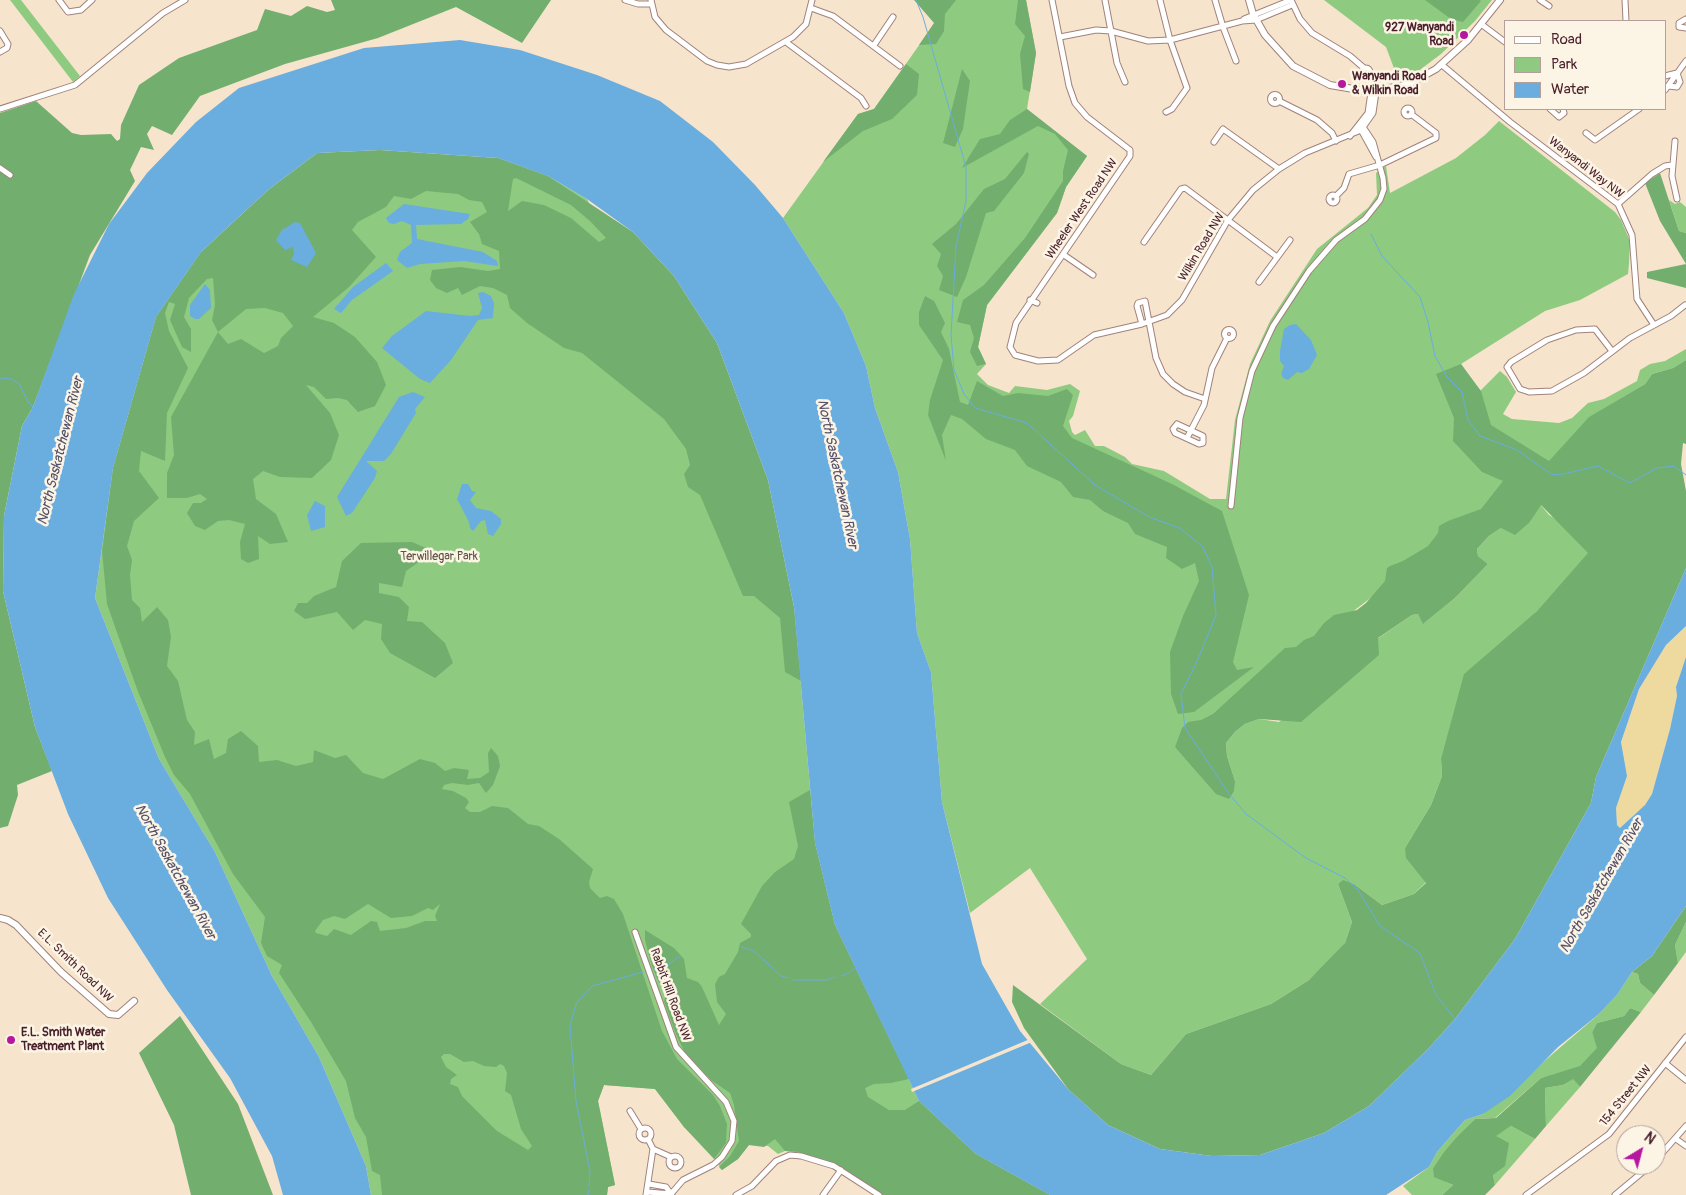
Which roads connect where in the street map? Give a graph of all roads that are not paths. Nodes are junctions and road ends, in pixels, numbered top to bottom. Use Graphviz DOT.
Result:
graph roads {
  1 [pos="59,0"];
  2 [pos="92,0"];
  3 [pos="185,0"];
  4 [pos="625,0"];
  5 [pos="812,0"];
  6 [pos="1052,0"];
  7 [pos="1105,0"];
  8 [pos="1160,0"];
  9 [pos="1215,0"];
  10 [pos="1249,0"];
  11 [pos="1500,0"];
  12 [pos="1540,0"];
  13 [pos="1625,0"];
  14 [pos="651,2"];
  15 [pos="1291,2"];
  16 [pos="1549,6"];
  17 [pos="811,8"];
  18 [pos="893,17"];
  19 [pos="1255,17"];
  20 [pos="1686,19"];
  21 [pos="1626,20"];
  22 [pos="1482,24"];
  23 [pos="1222,27"];
  24 [pos="1686,28"];
  25 [pos="0,31"];
  26 [pos="1111,32"];
  27 [pos="1060,37"];
  28 [pos="1170,40"];
  29 [pos="1504,41"];
  30 [pos="786,42"];
  31 [pos="874,45"];
  32 [pos="0,52"];
  33 [pos="1236,61"];
  34 [pos="1686,61"];
  35 [pos="1442,65"];
  36 [pos="900,66"];
  37 [pos="1364,68"];
  38 [pos="1677,73"];
  39 [pos="1666,76"];
  40 [pos="1124,82"];
  41 [pos="1667,88"];
  42 [pos="1373,92"];
  43 [pos="1279,102"];
  44 [pos="866,106"];
  45 [pos="0,109"];
  46 [pos="1551,110"];
  47 [pos="1563,110"];
  48 [pos="1638,110"];
  49 [pos="1166,112"];
  50 [pos="1411,114"];
  51 [pos="1361,127"];
  52 [pos="1586,133"];
  53 [pos="1336,141"];
  54 [pos="1675,141"];
  55 [pos="1214,142"];
  56 [pos="1672,164"];
  57 [pos="1380,165"];
  58 [pos="0,168"];
  59 [pos="1279,169"];
  60 [pos="10,175"];
  61 [pos="1336,196"];
  62 [pos="1677,199"];
  63 [pos="1618,204"];
  64 [pos="1228,220"];
  65 [pos="1290,240"];
  66 [pos="1144,242"];
  67 [pos="1064,255"];
  68 [pos="1277,257"];
  69 [pos="1093,275"];
  70 [pos="1259,282"];
  71 [pos="1030,300"];
  72 [pos="1037,303"];
  73 [pos="1685,305"];
  74 [pos="1145,323"];
  75 [pos="1654,325"];
  76 [pos="1227,338"];
  77 [pos="1010,347"];
  78 [pos="1612,351"];
  79 [pos="1205,399"];
  80 [pos="1192,430"];
  81 [pos="1187,438"];
  82 [pos="1231,506"];
  83 [pos="0,918"];
  84 [pos="635,932"];
  85 [pos="134,1001"];
  86 [pos="1686,1037"];
  87 [pos="1665,1063"];
  88 [pos="1686,1080"];
  89 [pos="630,1111"];
  90 [pos="1686,1126"];
  91 [pos="641,1129"];
  92 [pos="648,1139"];
  93 [pos="1676,1139"];
  94 [pos="1686,1146"];
  95 [pos="653,1149"];
  96 [pos="1666,1150"];
  97 [pos="671,1157"];
  98 [pos="842,1170"];
  99 [pos="1639,1175"];
  100 [pos="649,1184"];
  101 [pos="647,1193"];
  102 [pos="670,1195"];
  103 [pos="736,1195"];
  104 [pos="822,1195"];
  105 [pos="879,1195"];
  106 [pos="1526,1195"];
  107 [pos="1615,1195"];
  1 -- 2 [label="street"];
  3 -- 45 [label="street"];
  4 -- 14 [label="street"];
  5 -- 17 [label="street"];
  6 -- 27 [label="street, Wheeler West Road NW"];
  7 -- 26 [label="street"];
  8 -- 28 [label="street"];
  9 -- 23 [label="street"];
  10 -- 19 [label="street"];
  11 -- 22 [label="street"];
  12 -- 16 [label="street"];
  13 -- 21 [label="street"];
  14 -- 30 [label="street"];
  15 -- 19 [label="street"];
  15 -- 37 [label="street"];
  17 -- 30 [label="street"];
  17 -- 31 [label="street"];
  18 -- 31 [label="street"];
  19 -- 23 [label="street"];
  19 -- 42 [label="street"];
  20 -- 24 [label="street"];
  22 -- 29 [label="street"];
  22 -- 35 [label="street"];
  23 -- 28 [label="street"];
  23 -- 33 [label="street"];
  25 -- 32 [label="street"];
  26 -- 27 [label="street"];
  26 -- 28 [label="street"];
  26 -- 40 [label="street"];
  27 -- 67 [label="street, Wheeler West Road NW"];
  28 -- 49 [label="street"];
  30 -- 44 [label="street"];
  31 -- 36 [label="street"];
  34 -- 38 [label="street"];
  35 -- 42 [label="street"];
  35 -- 63 [label="street, Wanyandi Way NW"];
  38 -- 39 [label="street"];
  38 -- 41 [label="street"];
  42 -- 51 [label="street"];
  43 -- 53 [label="street"];
  46 -- 47 [label="street"];
  48 -- 52 [label="street"];
  50 -- 57 [label="street"];
  51 -- 53 [label="street, Wilkin Road NW"];
  51 -- 57 [label="street"];
  53 -- 59 [label="street, Wilkin Road NW"];
  54 -- 56 [label="street"];
  55 -- 59 [label="street"];
  56 -- 62 [label="street"];
  56 -- 63 [label="street"];
  57 -- 61 [label="street"];
  57 -- 82 [label="street"];
  58 -- 60 [label="street"];
  59 -- 64 [label="street, Wilkin Road NW"];
  63 -- 75 [label="street, Wanyandi Way NW"];
  64 -- 66 [label="street"];
  64 -- 68 [label="street"];
  64 -- 74 [label="street, Wilkin Road NW"];
  65 -- 68 [label="street"];
  67 -- 69 [label="street"];
  67 -- 71 [label="street, Wheeler West Road NW"];
  68 -- 70 [label="street"];
  71 -- 72 [label="street"];
  71 -- 77 [label="street, Wheeler West Road NW"];
  73 -- 75 [label="street"];
  74 -- 77 [label="street, Wilkin Road NW"];
  74 -- 79 [label="street"];
  75 -- 78 [label="street"];
  76 -- 79 [label="street"];
  78 -- 78 [label="street"];
  79 -- 80 [label="street"];
  80 -- 81 [label="street"];
  80 -- 81 [label="street"];
  80 -- 81 [label="street"];
  83 -- 85 [label="street, E.L. Smith Road NW"];
  84 -- 102 [label="street, Rabbit Hill Road NW"];
  86 -- 87 [label="street, 154 Street NW"];
  87 -- 88 [label="street"];
  87 -- 106 [label="street, 154 Street NW"];
  89 -- 91 [label="street"];
  90 -- 93 [label="street"];
  91 -- 92 [label="street"];
  91 -- 92 [label="street"];
  92 -- 95 [label="street"];
  93 -- 94 [label="street"];
  93 -- 96 [label="street"];
  95 -- 97 [label="street"];
  95 -- 100 [label="street"];
  98 -- 103 [label="street"];
  98 -- 104 [label="street"];
  98 -- 105 [label="street"];
  99 -- 107 [label="street"];
  100 -- 101 [label="street"];
  100 -- 102 [label="street"];
  101 -- 102 [label="street"];
}
